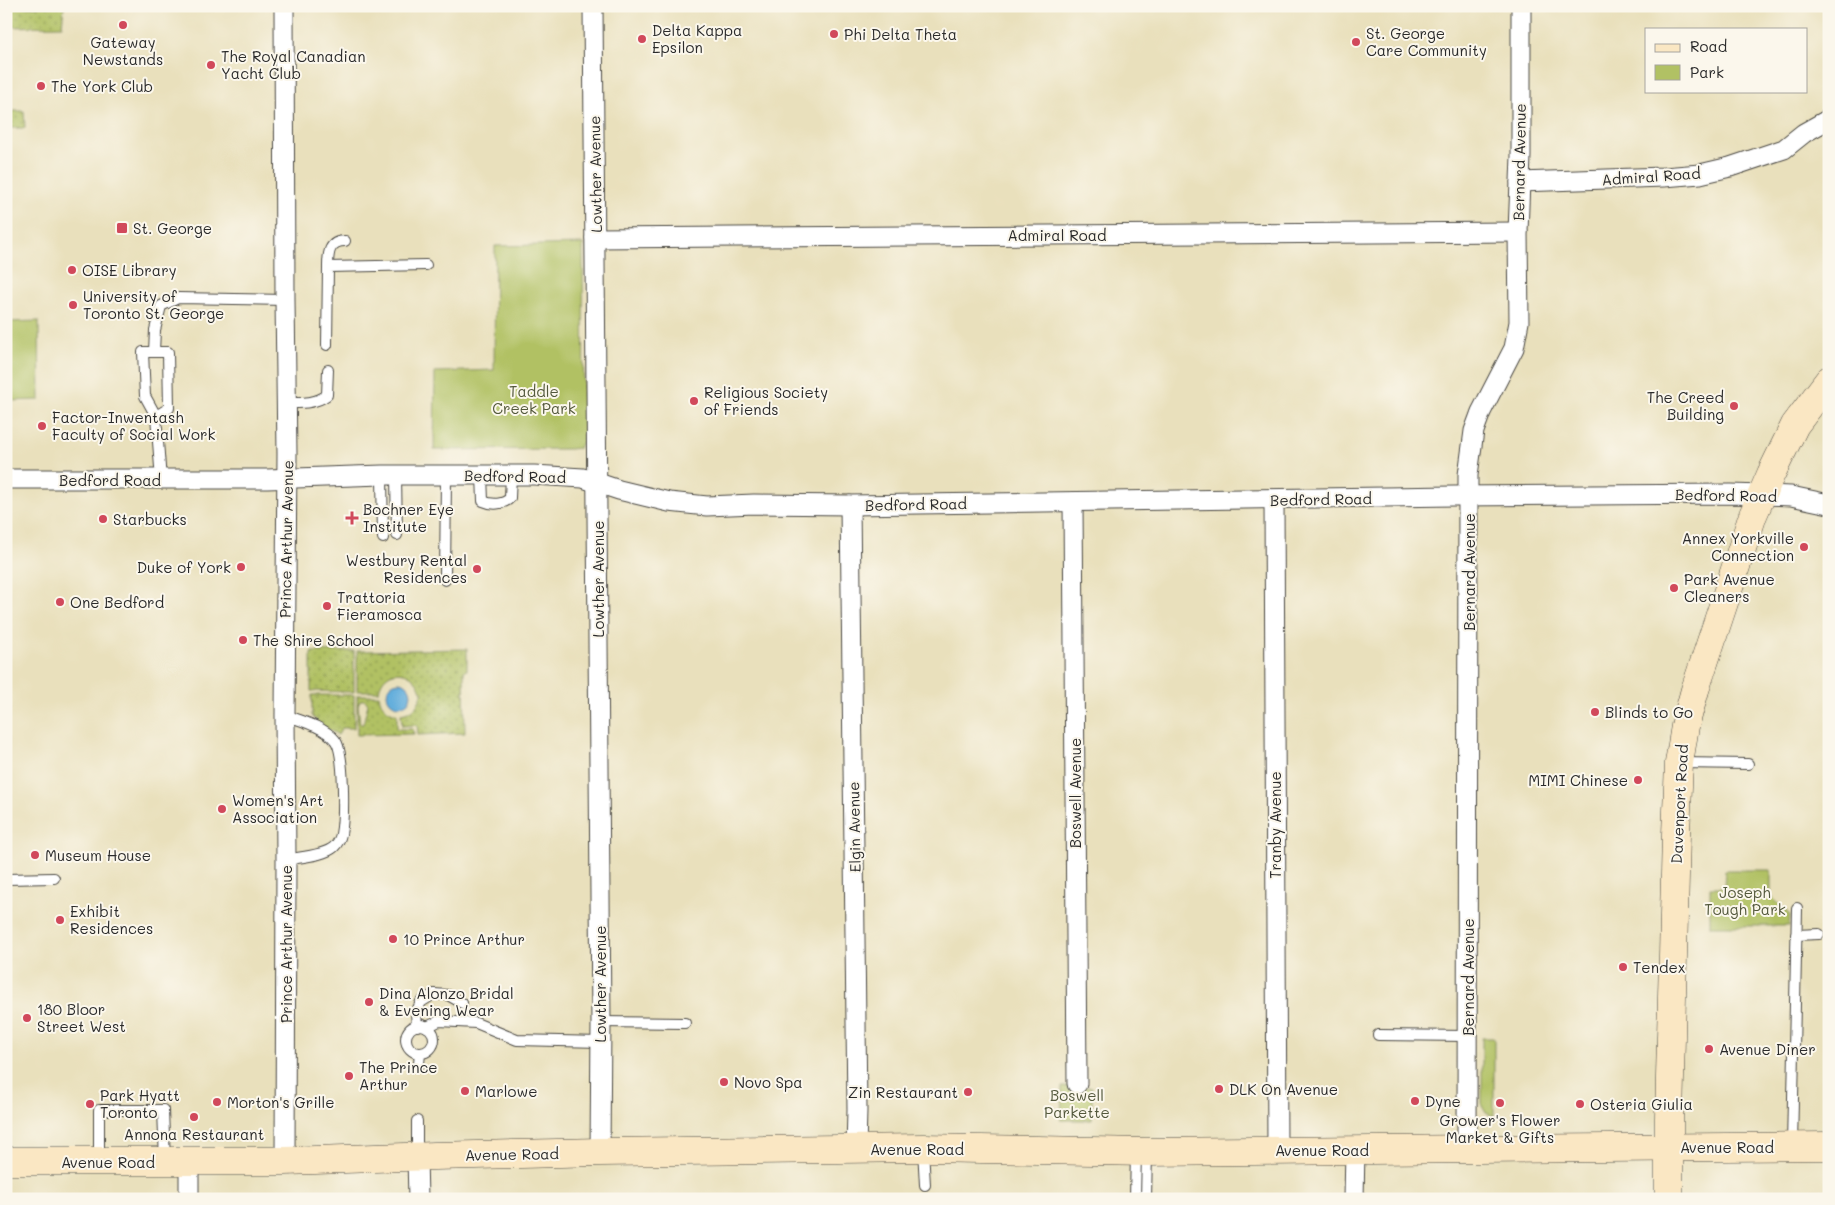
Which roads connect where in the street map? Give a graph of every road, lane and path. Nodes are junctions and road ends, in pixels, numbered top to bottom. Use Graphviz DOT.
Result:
graph roads {
  1 [pos="284,6"];
  2 [pos="593,6"];
  3 [pos="1521,6"];
  4 [pos="1829,119"];
  5 [pos="1520,182"];
  6 [pos="1518,232"];
  7 [pos="595,238"];
  8 [pos="345,241"];
  9 [pos="426,265"];
  10 [pos="328,267"];
  11 [pos="285,300"];
  12 [pos="328,345"];
  13 [pos="154,352"];
  14 [pos="328,370"];
  15 [pos="1829,380"];
  16 [pos="287,403"];
  17 [pos="156,416"];
  18 [pos="446,475"];
  19 [pos="482,475"];
  20 [pos="511,475"];
  21 [pos="389,476"];
  22 [pos="287,477"];
  23 [pos="6,480"];
  24 [pos="161,480"];
  25 [pos="598,483"];
  26 [pos="1762,494"];
  27 [pos="1469,496"];
  28 [pos="1274,500"];
  29 [pos="1073,502"];
  30 [pos="1829,504"];
  31 [pos="850,505"];
  32 [pos="397,535"];
  33 [pos="383,538"];
  34 [pos="445,580"];
  35 [pos="285,715"];
  36 [pos="1679,762"];
  37 [pos="1748,764"];
  38 [pos="286,860"];
  39 [pos="54,878"];
  40 [pos="6,879"];
  41 [pos="1797,908"];
  42 [pos="1819,934"];
  43 [pos="1796,935"];
  44 [pos="462,1003"];
  45 [pos="601,1022"];
  46 [pos="685,1023"];
  47 [pos="422,1026"];
  48 [pos="1378,1035"];
  49 [pos="1468,1036"];
  50 [pos="601,1042"];
  51 [pos="420,1053"];
  52 [pos="419,1064"];
  53 [pos="1077,1084"];
  54 [pos="417,1121"];
  55 [pos="1792,1146"];
  56 [pos="1829,1146"];
  57 [pos="1669,1147"];
  58 [pos="923,1148"];
  59 [pos="1467,1148"];
  60 [pos="856,1150"];
  61 [pos="1277,1150"];
  62 [pos="1355,1150"];
  63 [pos="600,1152"];
  64 [pos="1141,1152"];
  65 [pos="417,1157"];
  66 [pos="6,1161"];
  67 [pos="285,1161"];
  68 [pos="99,1162"];
  69 [pos="177,1162"];
  70 [pos="925,1185"];
  71 [pos="188,1199"];
  72 [pos="418,1199"];
  73 [pos="1135,1199"];
  74 [pos="1146,1199"];
  75 [pos="1354,1199"];
  76 [pos="1669,1199"];
  1 -- 11 [label="street, Prince Arthur Avenue"];
  2 -- 7 [label="street, Lowther Avenue"];
  3 -- 5 [label="street, Bernard Avenue"];
  4 -- 5 [label="street, Admiral Road"];
  5 -- 6 [label="street, Bernard Avenue"];
  6 -- 7 [label="street, Admiral Road"];
  6 -- 27 [label="street, Bernard Avenue"];
  7 -- 25 [label="street, Lowther Avenue"];
  8 -- 10 [label="lane"];
  9 -- 10 [label="lane"];
  10 -- 12 [label="lane"];
  11 -- 13 [label="lane"];
  11 -- 16 [label="street, Prince Arthur Avenue"];
  13 -- 17 [label="lane"];
  13 -- 17 [label="lane"];
  14 -- 16 [label="lane"];
  15 -- 26 [label="main road, Davenport Road"];
  16 -- 22 [label="street, Prince Arthur Avenue"];
  17 -- 24 [label="lane"];
  18 -- 19 [label="street, Bedford Road"];
  18 -- 21 [label="street, Bedford Road"];
  18 -- 34 [label="lane"];
  19 -- 20 [label="street, Bedford Road"];
  19 -- 20 [label="lane"];
  20 -- 25 [label="street, Bedford Road"];
  21 -- 22 [label="street, Bedford Road"];
  21 -- 32 [label="lane"];
  21 -- 33 [label="lane"];
  22 -- 24 [label="street, Bedford Road"];
  22 -- 35 [label="street, Prince Arthur Avenue"];
  23 -- 24 [label="street, Bedford Road"];
  25 -- 31 [label="street, Bedford Road"];
  25 -- 45 [label="street, Lowther Avenue"];
  26 -- 27 [label="street, Bedford Road"];
  26 -- 30 [label="street, Bedford Road"];
  26 -- 36 [label="main road, Davenport Road"];
  27 -- 28 [label="street, Bedford Road"];
  27 -- 49 [label="street, Bernard Avenue"];
  28 -- 29 [label="street, Bedford Road"];
  28 -- 61 [label="street, Tranby Avenue"];
  29 -- 31 [label="street, Bedford Road"];
  29 -- 53 [label="street, Boswell Avenue"];
  31 -- 60 [label="street, Elgin Avenue"];
  35 -- 38 [label="street, Prince Arthur Avenue"];
  35 -- 38 [label="lane"];
  36 -- 37 [label="lane"];
  36 -- 57 [label="main road, Davenport Road"];
  38 -- 67 [label="street, Prince Arthur Avenue"];
  39 -- 40 [label="lane"];
  41 -- 43 [label="lane"];
  42 -- 43 [label="lane"];
  43 -- 55 [label="lane"];
  44 -- 47 [label="lane"];
  45 -- 46 [label="lane"];
  45 -- 50 [label="street, Lowther Avenue"];
  47 -- 50 [label="lane"];
  47 -- 51 [label="lane"];
  47 -- 51 [label="lane"];
  48 -- 49 [label="lane"];
  49 -- 59 [label="street, Bernard Avenue"];
  50 -- 63 [label="street, Lowther Avenue"];
  51 -- 52 [label="lane"];
  54 -- 65 [label="lane"];
  55 -- 56 [label="main road, Avenue Road"];
  55 -- 57 [label="main road, Avenue Road"];
  57 -- 59 [label="main road, Avenue Road"];
  57 -- 76 [label="main road, Davenport Road"];
  58 -- 60 [label="main road, Avenue Road"];
  58 -- 64 [label="main road, Avenue Road"];
  58 -- 70 [label="lane"];
  59 -- 62 [label="main road, Avenue Road"];
  60 -- 63 [label="main road, Avenue Road"];
  61 -- 62 [label="main road, Avenue Road"];
  61 -- 64 [label="main road, Avenue Road"];
  62 -- 75 [label="street"];
  63 -- 65 [label="main road, Avenue Road"];
  64 -- 73 [label="lane"];
  64 -- 74 [label="lane"];
  65 -- 67 [label="main road, Avenue Road"];
  65 -- 72 [label="street"];
  66 -- 68 [label="main road, Avenue Road"];
  67 -- 69 [label="main road, Avenue Road"];
  68 -- 69 [label="main road, Avenue Road"];
  68 -- 69 [label="lane"];
  69 -- 71 [label="street"];
}
